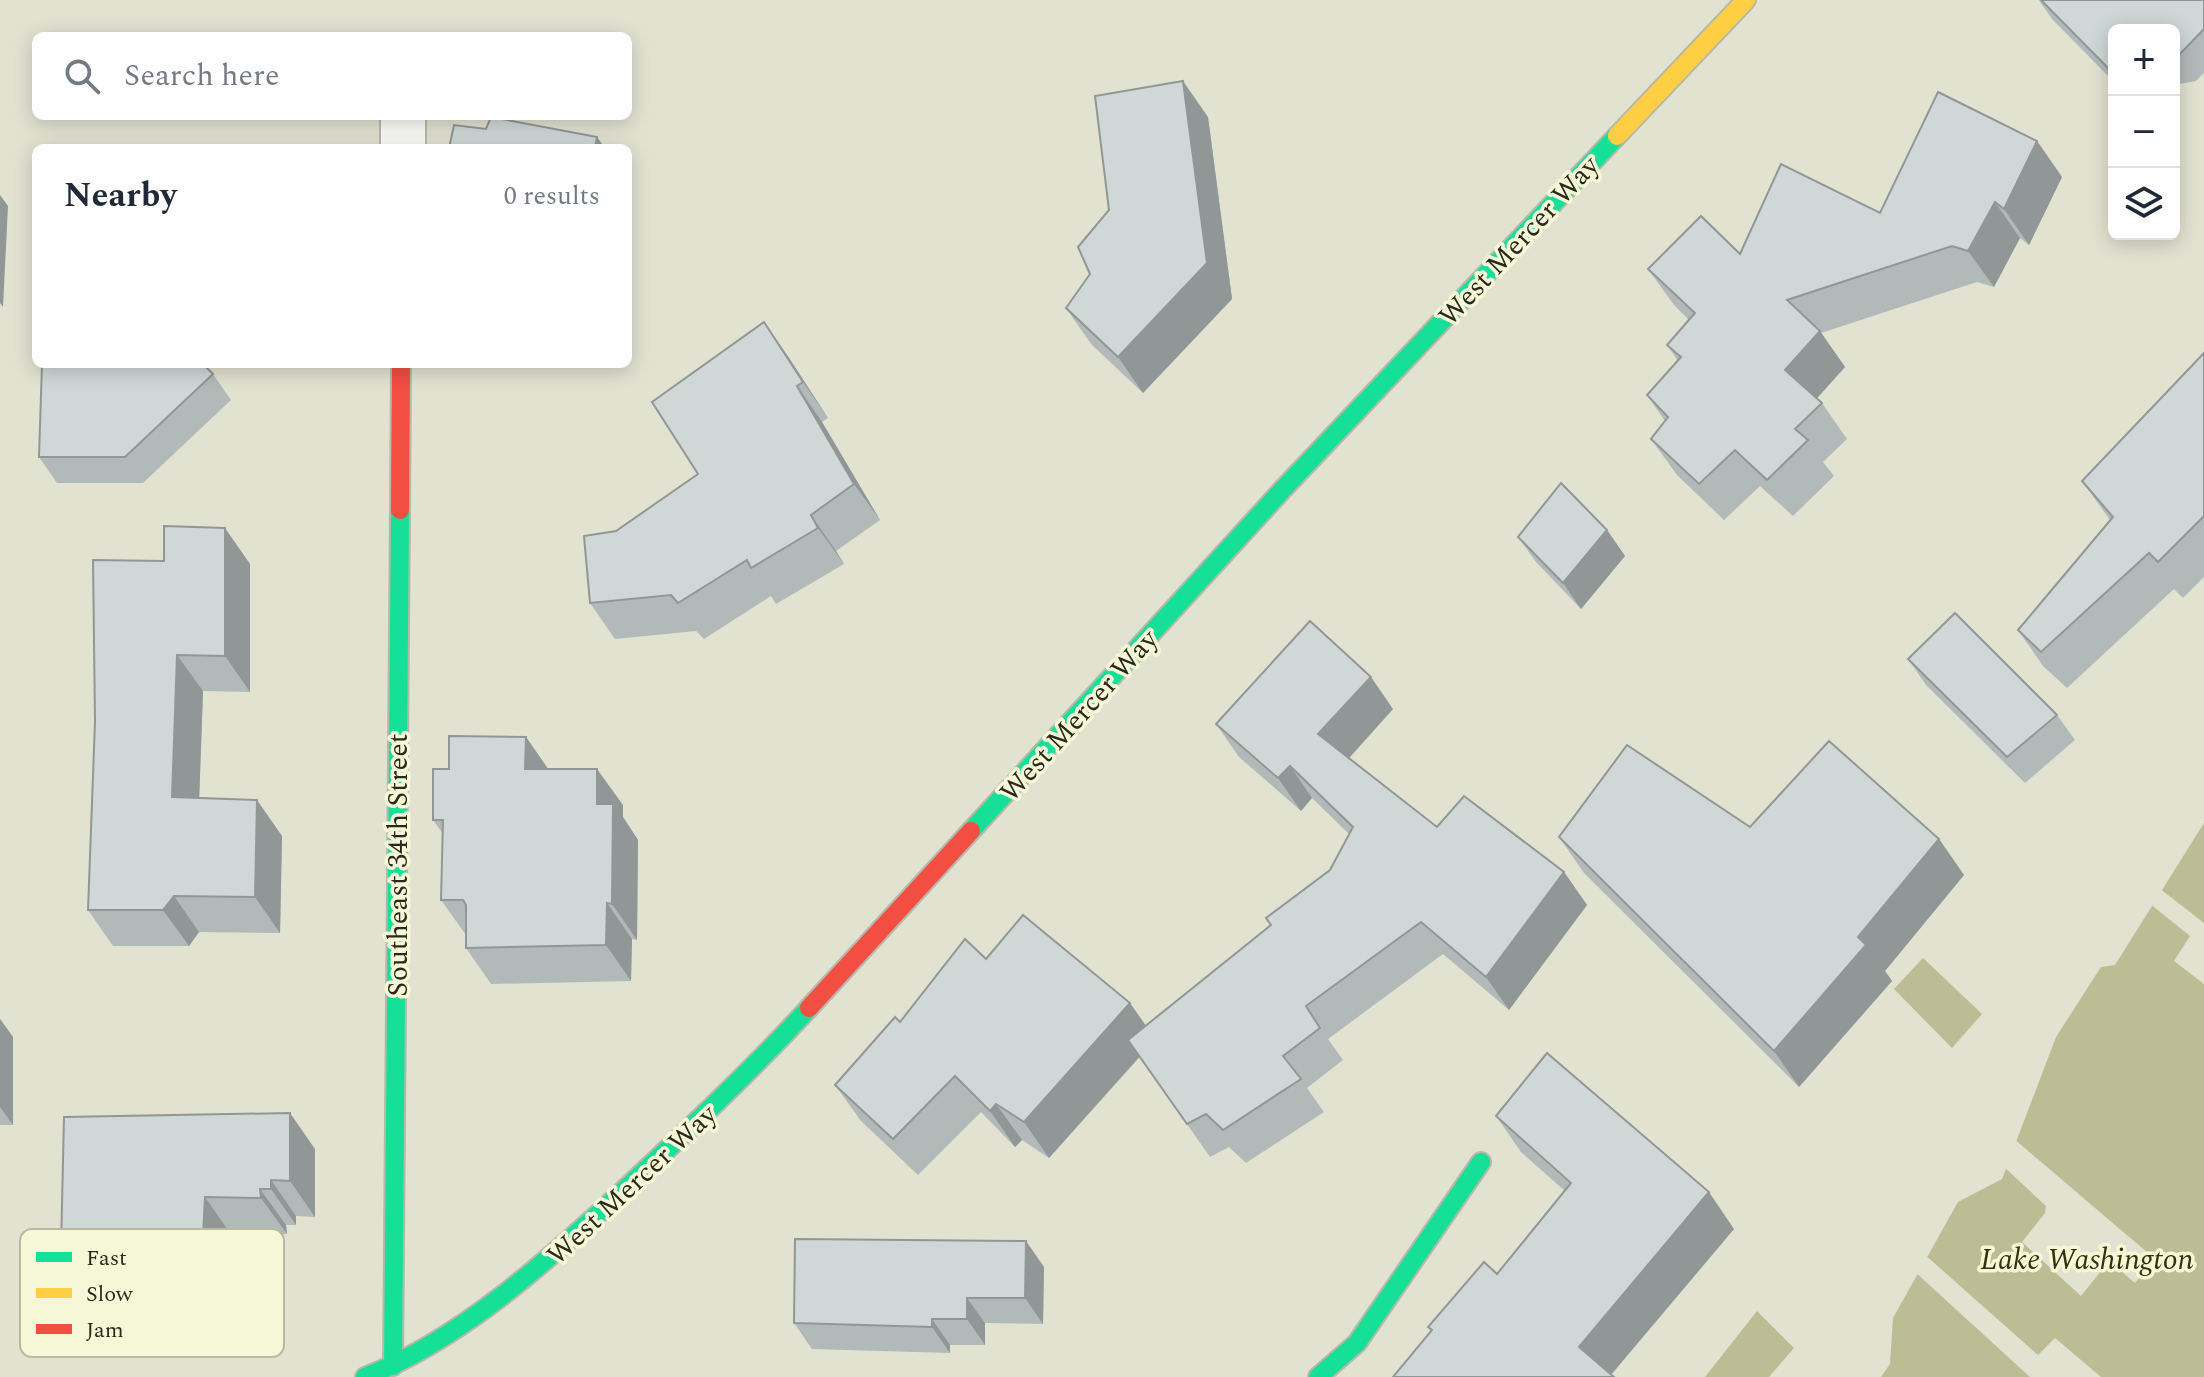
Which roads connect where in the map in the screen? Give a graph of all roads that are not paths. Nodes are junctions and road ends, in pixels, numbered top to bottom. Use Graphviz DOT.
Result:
graph roads {
  1 [pos="1746,0"];
  2 [pos="403,120"];
  3 [pos="403,144"];
  4 [pos="401,368"];
  5 [pos="1481,1162"];
  6 [pos="393,1366"];
  7 [pos="365,1377"];
  8 [pos="1318,1377"];
  1 -- 6 [label="street, West Mercer Way"];
  2 -- 3 [label="street"];
  4 -- 6 [label="street, Southeast 34th Street"];
  5 -- 8 [label="street"];
  6 -- 7 [label="street, West Mercer Way"];
}
